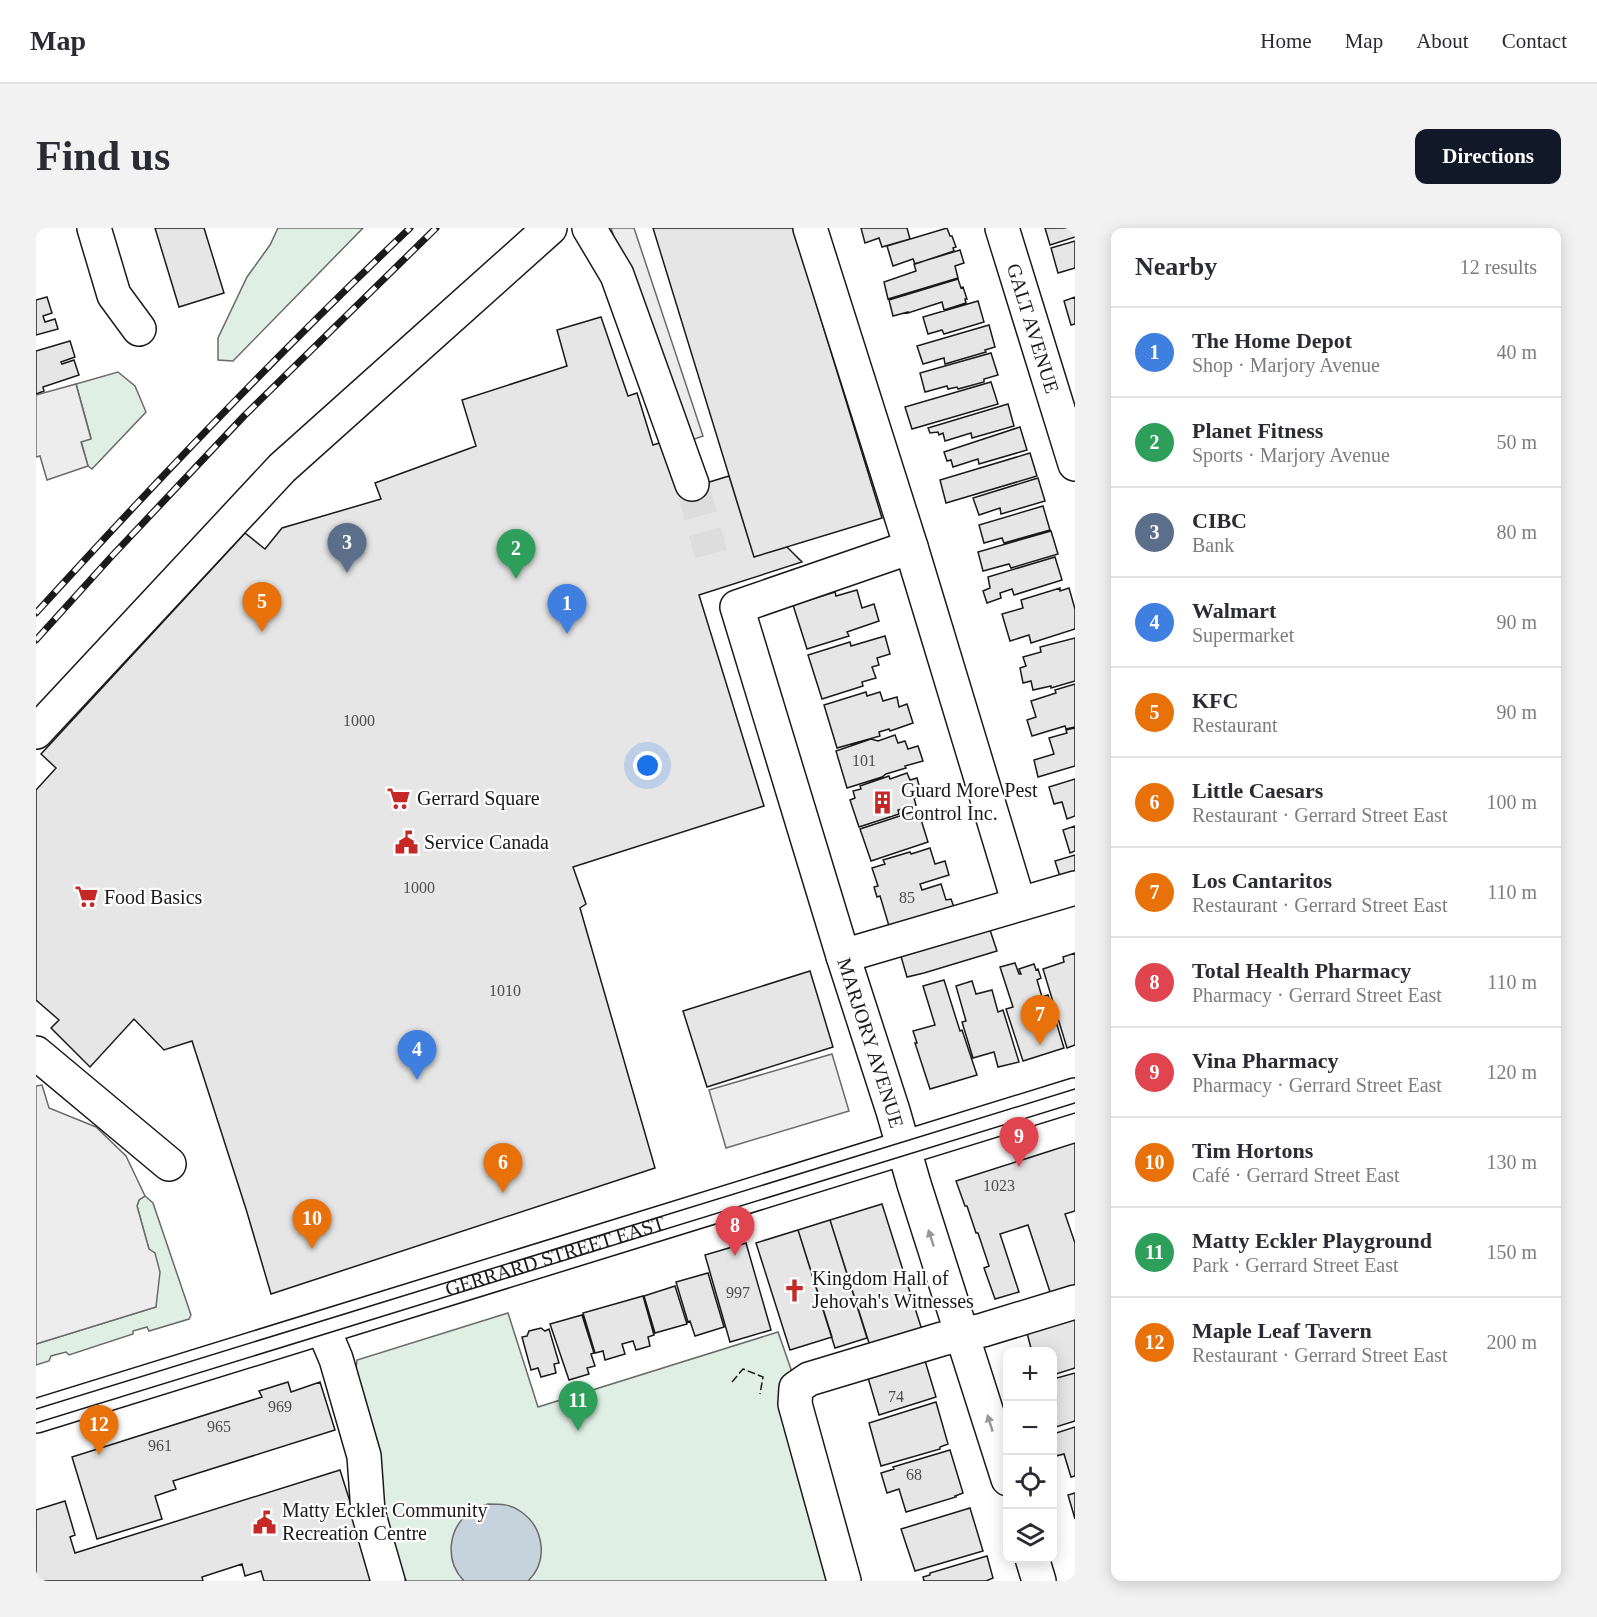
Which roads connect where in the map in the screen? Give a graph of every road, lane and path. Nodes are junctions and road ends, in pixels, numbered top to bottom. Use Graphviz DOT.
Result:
graph roads {
  1 [pos="94,228"];
  2 [pos="550,228"];
  3 [pos="589,228"];
  4 [pos="810,228"];
  5 [pos="1002,228"];
  6 [pos="139,329"];
  7 [pos="1075,464"];
  8 [pos="692,484"];
  9 [pos="911,547"];
  10 [pos="36,732"];
  11 [pos="1075,888"];
  12 [pos="1019,904"];
  13 [pos="843,956"];
  14 [pos="36,1053"];
  15 [pos="1075,1095"];
  16 [pos="903,1148"];
  17 [pos="168,1164"];
  18 [pos="1075,1302"];
  19 [pos="323,1328"];
  20 [pos="962,1333"];
  21 [pos="36,1416"];
  22 [pos="1003,1463"];
  23 [pos="1034,1563"];
  24 [pos="388,1581"];
  25 [pos="844,1581"];
  26 [pos="1039,1581"];
  1 -- 6 [label="street"];
  2 -- 10 [label="street"];
  3 -- 8 [label="street"];
  4 -- 9 [label="street"];
  5 -- 7 [label="street, GALT AVENUE"];
  9 -- 12 [label="street"];
  9 -- 13 [label="street, MARJORY AVENUE"];
  11 -- 12 [label="street"];
  12 -- 13 [label="street"];
  13 -- 16 [label="street, MARJORY AVENUE"];
  14 -- 17 [label="street"];
  15 -- 16 [label="street, GERRARD STREET EAST"];
  16 -- 19 [label="street, GERRARD STREET EAST"];
  20 -- 16 [label="street, MARJORY AVENUE, one-way"];
  18 -- 20 [label="street"];
  19 -- 21 [label="street, GERRARD STREET EAST"];
  19 -- 24 [label="street"];
  22 -- 20 [label="street, MARJORY AVENUE, one-way"];
  20 -- 25 [label="street"];
  23 -- 26 [label="street"];
}
